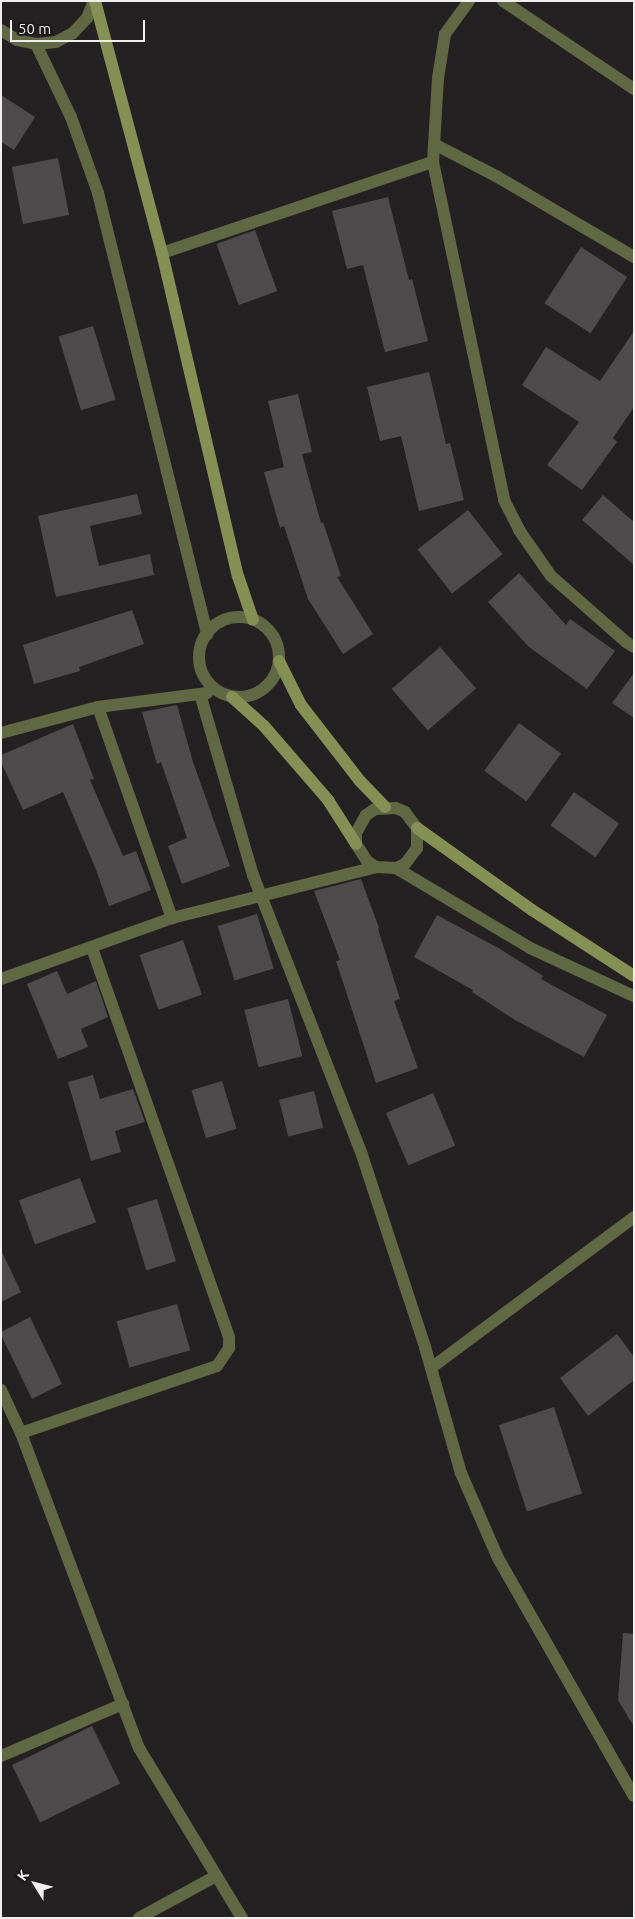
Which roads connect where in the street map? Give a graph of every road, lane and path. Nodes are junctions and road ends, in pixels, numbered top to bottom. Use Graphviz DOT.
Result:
graph roads {
  1 [pos="95,1"];
  2 [pos="469,1"];
  3 [pos="503,1"];
  4 [pos="1,30"];
  5 [pos="1,40"];
  6 [pos="17,40"];
  7 [pos="36,44"];
  8 [pos="634,89"];
  9 [pos="434,144"];
  10 [pos="433,162"];
  11 [pos="162,253"];
  12 [pos="634,257"];
  13 [pos="253,620"];
  14 [pos="206,635"];
  15 [pos="634,647"];
  16 [pos="279,661"];
  17 [pos="219,692"];
  18 [pos="200,694"];
  19 [pos="232,697"];
  20 [pos="98,707"];
  21 [pos="1,733"];
  22 [pos="385,807"];
  23 [pos="417,828"];
  24 [pos="356,844"];
  25 [pos="376,867"];
  26 [pos="396,868"];
  27 [pos="262,895"];
  28 [pos="172,918"];
  29 [pos="92,947"];
  30 [pos="634,976"];
  31 [pos="1,978"];
  32 [pos="634,996"];
  33 [pos="634,1217"];
  34 [pos="431,1368"];
  35 [pos="1,1390"];
  36 [pos="21,1433"];
  37 [pos="123,1704"];
  38 [pos="1,1756"];
  39 [pos="634,1796"];
  40 [pos="216,1876"];
  41 [pos="140,1918"];
  42 [pos="242,1918"];
  1 -- 7 [label="street"];
  1 -- 11 [label="main road"];
  2 -- 9 [label="street"];
  3 -- 8 [label="street"];
  4 -- 6 [label="street"];
  5 -- 6 [label="street"];
  6 -- 7 [label="street"];
  7 -- 14 [label="street"];
  9 -- 10 [label="street"];
  9 -- 12 [label="street"];
  10 -- 11 [label="street"];
  10 -- 15 [label="street"];
  11 -- 13 [label="main road"];
  13 -- 14 [label="street"];
  13 -- 16 [label="street"];
  14 -- 17 [label="street"];
  16 -- 19 [label="street"];
  16 -- 22 [label="main road"];
  17 -- 18 [label="street"];
  17 -- 19 [label="street"];
  18 -- 20 [label="street"];
  18 -- 27 [label="street"];
  19 -- 24 [label="main road"];
  20 -- 21 [label="street"];
  20 -- 28 [label="street"];
  22 -- 23 [label="street"];
  22 -- 24 [label="street"];
  23 -- 26 [label="street"];
  23 -- 30 [label="main road"];
  24 -- 25 [label="street"];
  25 -- 26 [label="street"];
  25 -- 27 [label="street"];
  26 -- 32 [label="street"];
  27 -- 28 [label="street"];
  27 -- 34 [label="street"];
  28 -- 29 [label="street"];
  29 -- 31 [label="street"];
  29 -- 36 [label="street"];
  33 -- 34 [label="street"];
  34 -- 39 [label="street"];
  35 -- 36 [label="street"];
  36 -- 37 [label="street"];
  37 -- 38 [label="street"];
  37 -- 40 [label="street"];
  40 -- 41 [label="street"];
  40 -- 42 [label="street"];
}
